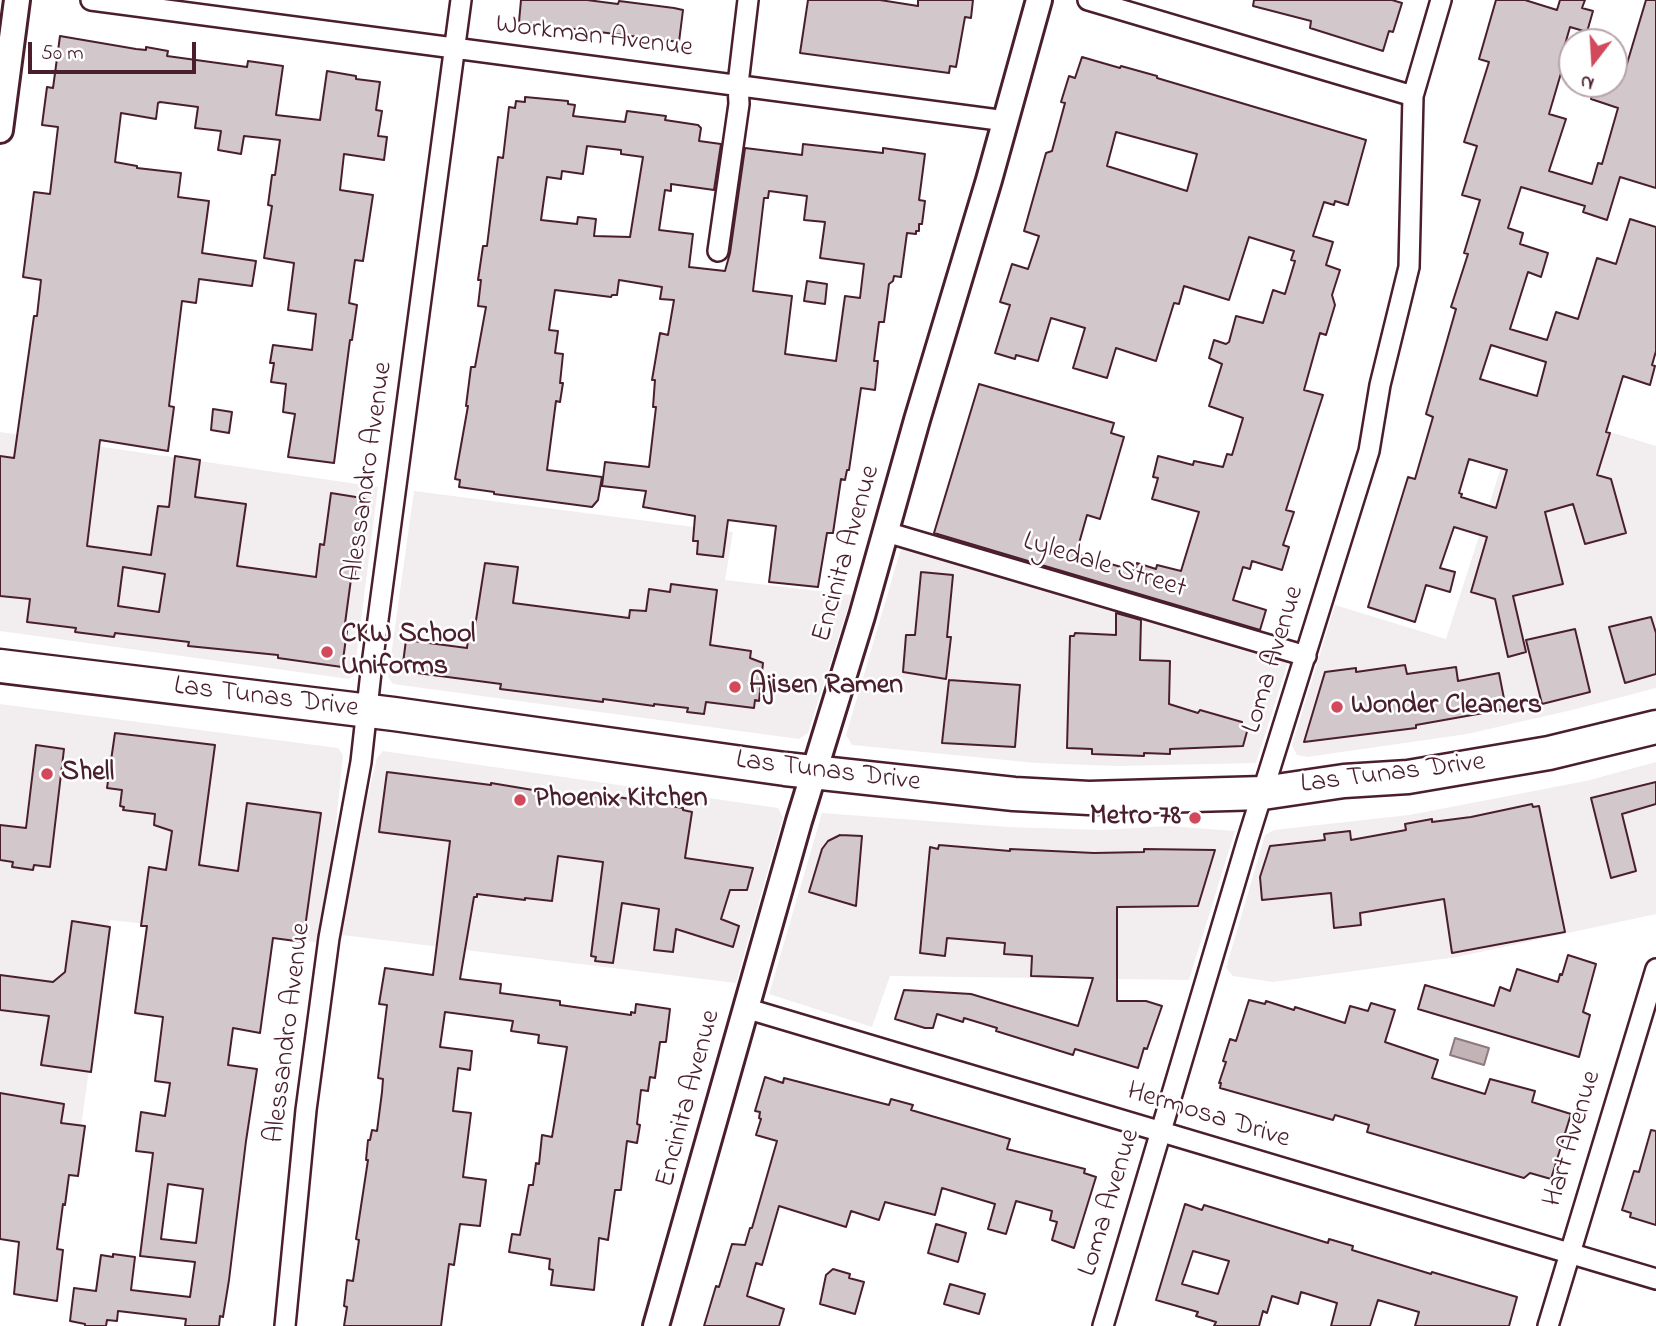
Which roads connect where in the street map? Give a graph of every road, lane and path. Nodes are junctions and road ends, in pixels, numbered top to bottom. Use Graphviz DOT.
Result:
graph roads {
  1 [pos="17,0"];
  2 [pos="91,0"];
  3 [pos="461,0"];
  4 [pos="748,0"];
  5 [pos="1039,0"];
  6 [pos="1088,0"];
  7 [pos="1441,0"];
  8 [pos="455,48"];
  9 [pos="738,84"];
  10 [pos="1413,96"];
  11 [pos="1006,121"];
  12 [pos="0,130"];
  13 [pos="718,251"];
  14 [pos="886,532"];
  15 [pos="1306,656"];
  16 [pos="0,666"];
  17 [pos="366,711"];
  18 [pos="1656,727"];
  19 [pos="815,773"];
  20 [pos="1264,793"];
  21 [pos="1656,970"];
  22 [pos="745,1008"];
  23 [pos="1162,1132"];
  24 [pos="1569,1254"];
  25 [pos="1656,1279"];
  26 [pos="285,1326"];
  27 [pos="656,1326"];
  28 [pos="1104,1326"];
  29 [pos="1548,1326"];
  1 -- 12 [label="street"];
  2 -- 8 [label="street, Workman Avenue"];
  3 -- 8 [label="street, Alessandro Avenue"];
  4 -- 9 [label="street"];
  5 -- 11 [label="street, Encinita Avenue"];
  6 -- 10 [label="street"];
  7 -- 10 [label="street, Loma Avenue"];
  8 -- 9 [label="street, Workman Avenue"];
  8 -- 17 [label="street, Alessandro Avenue"];
  9 -- 11 [label="street, Workman Avenue"];
  9 -- 13 [label="street"];
  10 -- 15 [label="street, Loma Avenue"];
  11 -- 14 [label="street, Encinita Avenue"];
  14 -- 15 [label="street, Lyledale Street"];
  14 -- 19 [label="street, Encinita Avenue"];
  15 -- 20 [label="street, Loma Avenue"];
  16 -- 17 [label="main road, Las Tunas Drive"];
  17 -- 19 [label="main road, Las Tunas Drive"];
  17 -- 26 [label="street, Alessandro Avenue"];
  18 -- 20 [label="main road, Las Tunas Drive"];
  19 -- 20 [label="main road, Las Tunas Drive"];
  19 -- 22 [label="street, Encinita Avenue"];
  20 -- 23 [label="street, Loma Avenue"];
  21 -- 24 [label="street, Hart Avenue"];
  22 -- 23 [label="street, Hermosa Drive"];
  22 -- 27 [label="street, Encinita Avenue"];
  23 -- 24 [label="street, Hermosa Drive"];
  23 -- 28 [label="street, Loma Avenue"];
  24 -- 25 [label="street, Hermosa Drive"];
  24 -- 29 [label="street, Hart Avenue"];
}
